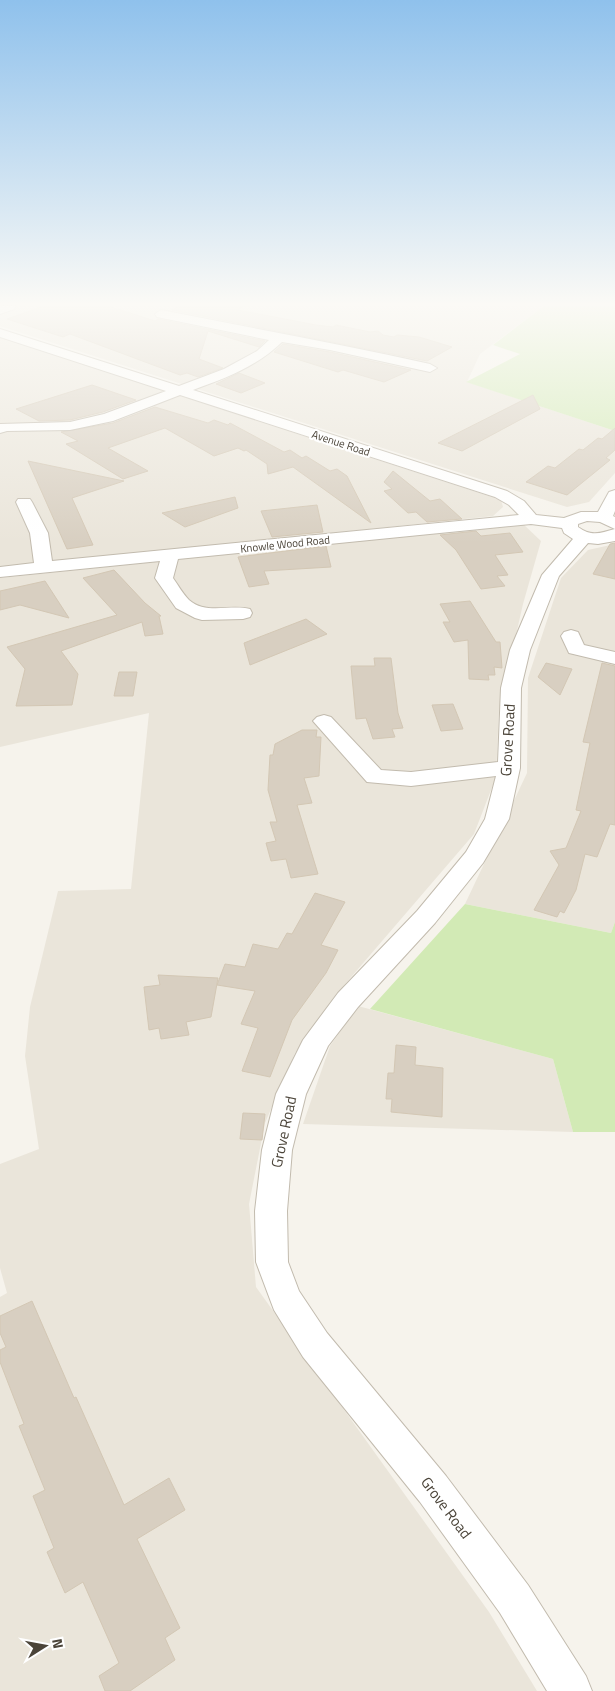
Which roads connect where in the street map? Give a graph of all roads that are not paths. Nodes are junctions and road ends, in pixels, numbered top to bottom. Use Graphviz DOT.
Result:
graph roads {
  1 [pos="161,385"];
  2 [pos="196,385"];
  3 [pos="180,391"];
  4 [pos="2,426"];
  5 [pos="615,495"];
  6 [pos="24,502"];
  7 [pos="531,520"];
  8 [pos="592,526"];
  9 [pos="615,534"];
  10 [pos="170,555"];
  11 [pos="44,568"];
  12 [pos="0,572"];
  13 [pos="244,613"];
  14 [pos="571,647"];
  15 [pos="615,658"];
  16 [pos="324,722"];
  17 [pos="509,768"];
  18 [pos="571,1691"];
  1 -- 3 [label="street, Avenue Road"];
  2 -- 3 [label="street"];
  3 -- 4 [label="street"];
  3 -- 7 [label="street, Avenue Road"];
  5 -- 8 [label="street, Grove Road"];
  6 -- 11 [label="street"];
  7 -- 8 [label="street, Knowle Wood Road"];
  7 -- 10 [label="street, Knowle Wood Road"];
  8 -- 9 [label="street, Knowle Wood Road"];
  8 -- 17 [label="street, Grove Road"];
  10 -- 11 [label="street, Knowle Wood Road"];
  10 -- 13 [label="street"];
  11 -- 12 [label="street, Knowle Wood Road"];
  14 -- 15 [label="street"];
  16 -- 17 [label="street"];
  17 -- 18 [label="street, Grove Road"];
}
